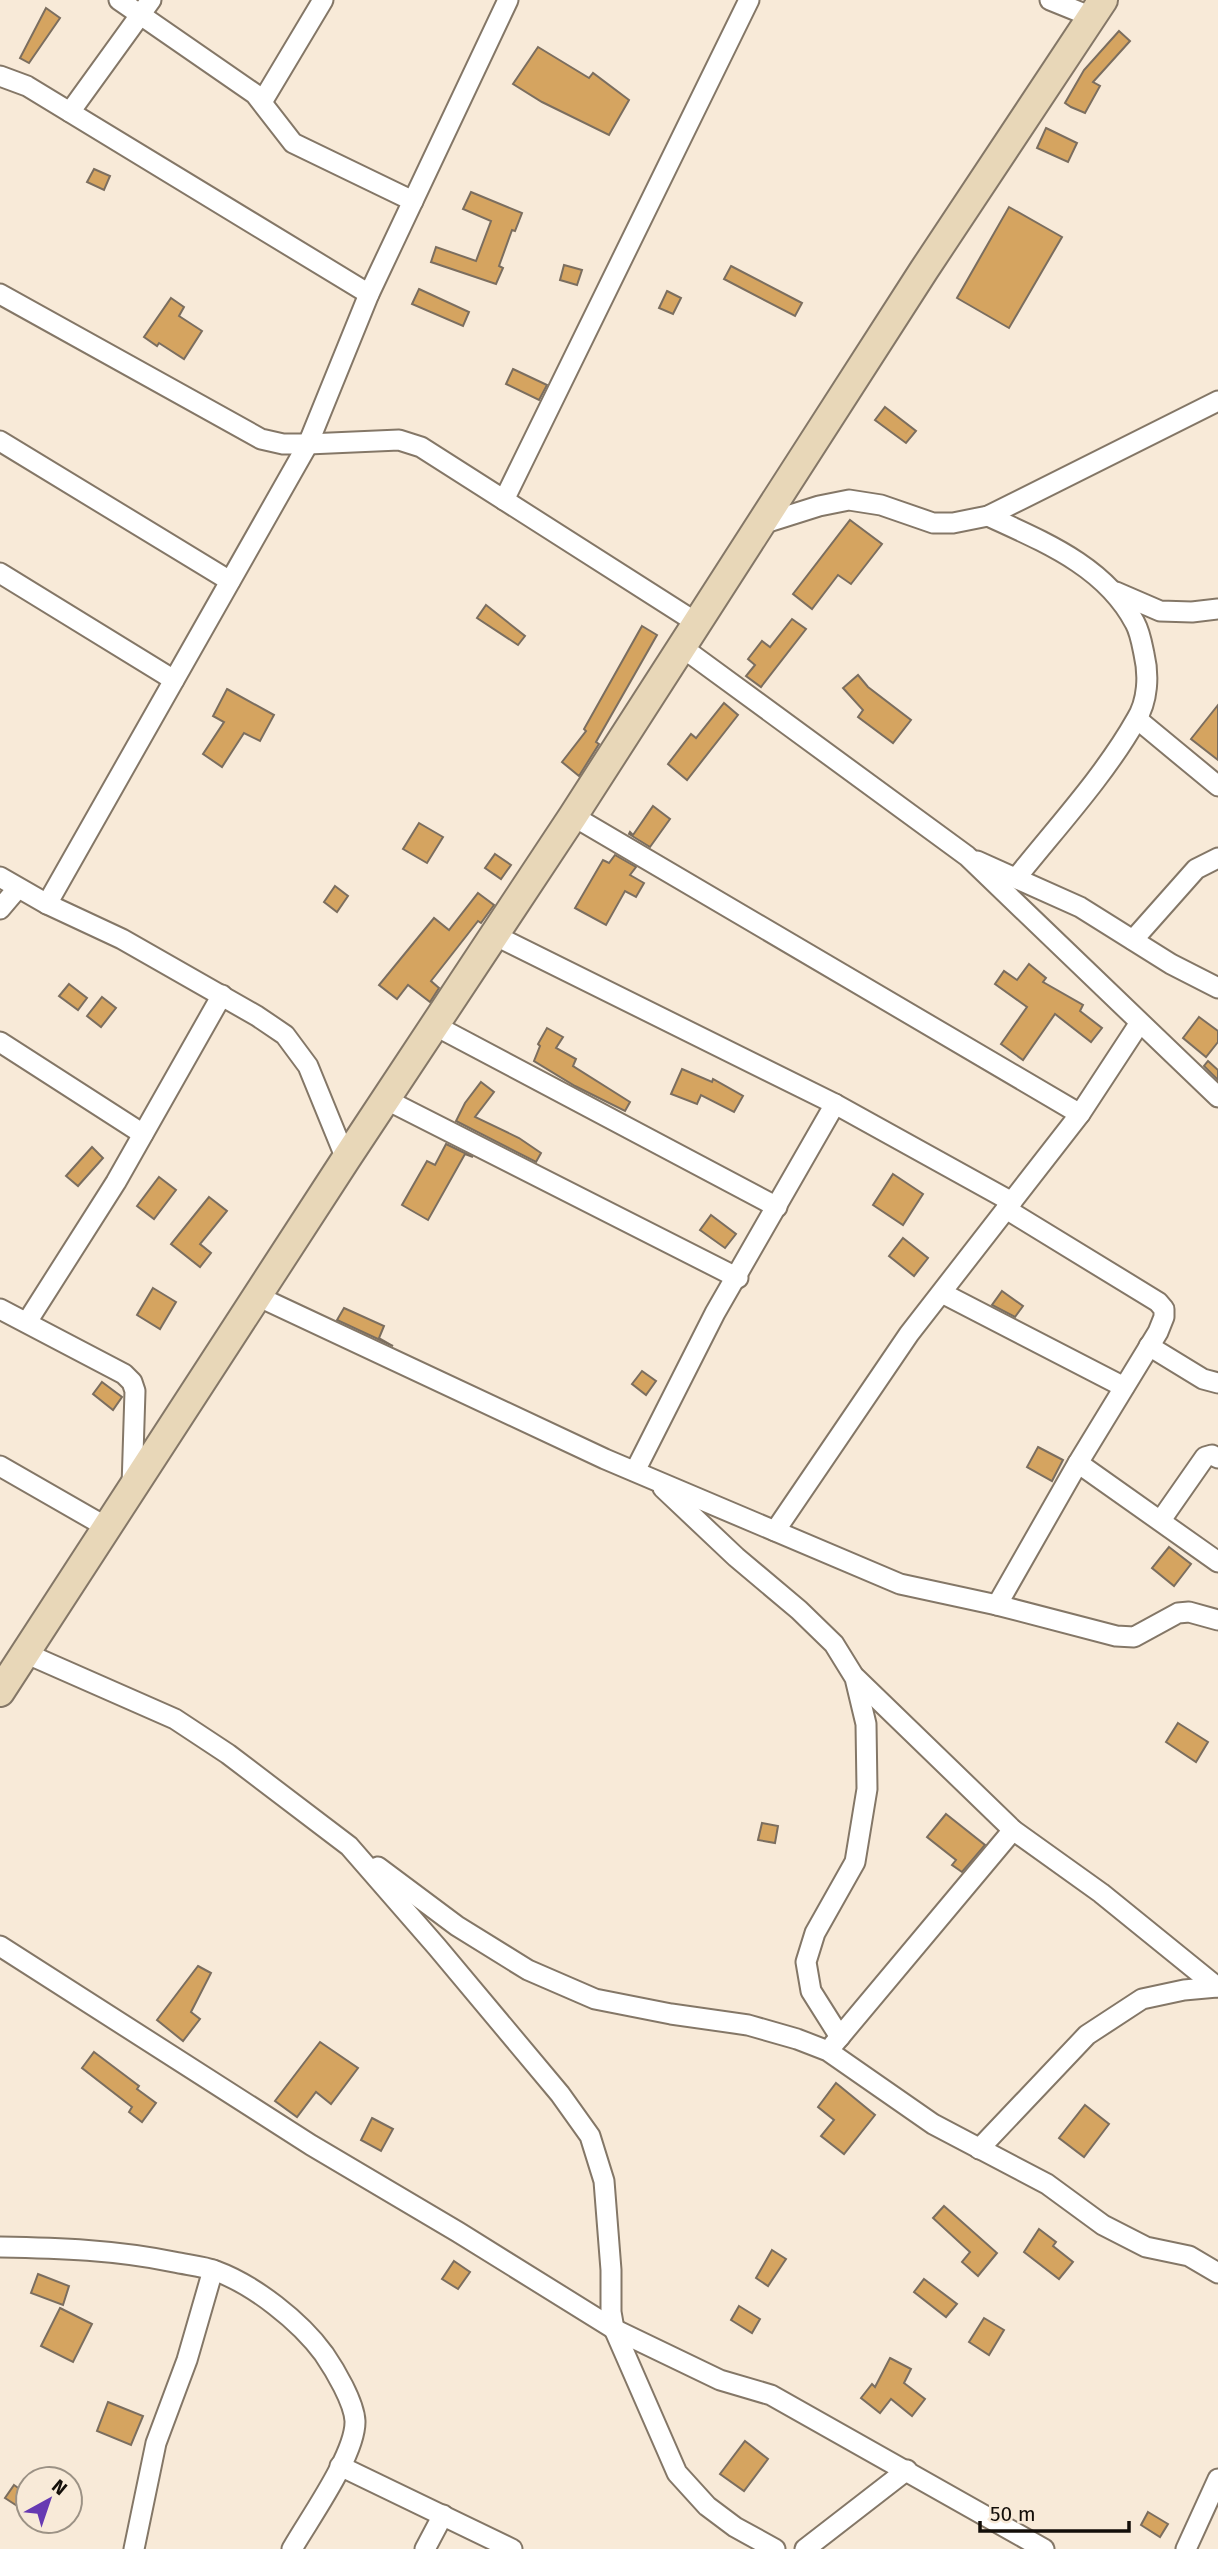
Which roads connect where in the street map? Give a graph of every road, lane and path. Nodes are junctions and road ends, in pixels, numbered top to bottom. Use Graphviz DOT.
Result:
graph roads {
  1 [pos="119,0"];
  2 [pos="323,0"];
  3 [pos="508,0"];
  4 [pos="749,0"];
  5 [pos="1050,0"];
  6 [pos="146,8"];
  7 [pos="1098,9"];
  8 [pos="0,76"];
  9 [pos="262,102"];
  10 [pos="70,112"];
  11 [pos="413,201"];
  12 [pos="0,294"];
  13 [pos="369,295"];
  14 [pos="1218,401"];
  15 [pos="0,442"];
  16 [pos="308,444"];
  17 [pos="504,500"];
  18 [pos="988,516"];
  19 [pos="762,524"];
  20 [pos="0,573"];
  21 [pos="230,581"];
  22 [pos="1116,592"];
  23 [pos="1218,609"];
  24 [pos="697,623"];
  25 [pos="683,648"];
  26 [pos="174,680"];
  27 [pos="1137,719"];
  28 [pos="1218,786"];
  29 [pos="573,817"];
  30 [pos="967,856"];
  31 [pos="1218,858"];
  32 [pos="0,877"];
  33 [pos="1017,877"];
  34 [pos="18,889"];
  35 [pos="47,904"];
  36 [pos="0,909"];
  37 [pos="494,935"];
  38 [pos="1133,940"];
  39 [pos="1218,988"];
  40 [pos="222,995"];
  41 [pos="1139,1024"];
  42 [pos="434,1025"];
  43 [pos="0,1042"];
  44 [pos="1218,1097"];
  45 [pos="385,1099"];
  46 [pos="835,1104"];
  47 [pos="1080,1114"];
  48 [pos="143,1134"];
  49 [pos="346,1159"];
  50 [pos="1009,1206"];
  51 [pos="777,1207"];
  52 [pos="738,1278"];
  53 [pos="942,1293"];
  54 [pos="257,1296"];
  55 [pos="0,1309"];
  56 [pos="27,1322"];
  57 [pos="1149,1346"];
  58 [pos="1218,1384"];
  59 [pos="1124,1387"];
  60 [pos="1218,1458"];
  61 [pos="1078,1463"];
  62 [pos="0,1466"];
  63 [pos="635,1471"];
  64 [pos="655,1480"];
  65 [pos="132,1491"];
  66 [pos="1161,1521"];
  67 [pos="108,1528"];
  68 [pos="775,1531"];
  69 [pos="1218,1562"];
  70 [pos="997,1605"];
  71 [pos="1218,1620"];
  72 [pos="25,1653"];
  73 [pos="855,1678"];
  74 [pos="0,1692"];
  75 [pos="1013,1830"];
  76 [pos="349,1846"];
  77 [pos="0,1946"];
  78 [pos="1217,1987"];
  79 [pos="834,2044"];
  80 [pos="979,2149"];
  81 [pos="0,2247"];
  82 [pos="213,2270"];
  83 [pos="1218,2273"];
  84 [pos="614,2329"];
  85 [pos="340,2466"];
  86 [pos="907,2470"];
  87 [pos="1218,2479"];
  88 [pos="443,2515"];
  89 [pos="134,2549"];
  90 [pos="292,2549"];
  91 [pos="425,2549"];
  92 [pos="512,2549"];
  93 [pos="775,2549"];
  94 [pos="805,2549"];
  95 [pos="1044,2549"];
  96 [pos="1186,2549"];
  1 -- 6 [label="street"];
  2 -- 9 [label="street"];
  3 -- 11 [label="street"];
  4 -- 17 [label="street"];
  5 -- 7 [label="street"];
  6 -- 9 [label="street"];
  6 -- 10 [label="street"];
  7 -- 19 [label="street"];
  8 -- 10 [label="street"];
  9 -- 11 [label="street"];
  10 -- 13 [label="street"];
  11 -- 13 [label="street"];
  12 -- 16 [label="street"];
  13 -- 16 [label="street"];
  14 -- 18 [label="street"];
  15 -- 21 [label="street"];
  16 -- 17 [label="street"];
  16 -- 21 [label="street"];
  17 -- 24 [label="street"];
  18 -- 19 [label="street"];
  18 -- 22 [label="street"];
  19 -- 24 [label="street"];
  20 -- 26 [label="street"];
  21 -- 26 [label="street"];
  22 -- 23 [label="street"];
  22 -- 27 [label="street"];
  24 -- 25 [label="street"];
  25 -- 29 [label="street"];
  25 -- 30 [label="street"];
  26 -- 35 [label="street"];
  27 -- 28 [label="street"];
  27 -- 33 [label="street"];
  29 -- 37 [label="street"];
  29 -- 47 [label="street"];
  30 -- 33 [label="street"];
  30 -- 41 [label="street"];
  31 -- 38 [label="street"];
  32 -- 34 [label="street"];
  33 -- 38 [label="street"];
  34 -- 35 [label="street"];
  34 -- 36 [label="street"];
  35 -- 40 [label="street"];
  37 -- 42 [label="street"];
  37 -- 46 [label="street"];
  38 -- 39 [label="street"];
  40 -- 48 [label="street"];
  40 -- 49 [label="street"];
  41 -- 44 [label="street"];
  41 -- 47 [label="street"];
  42 -- 45 [label="street"];
  42 -- 51 [label="street"];
  43 -- 48 [label="street"];
  45 -- 49 [label="street"];
  45 -- 52 [label="street"];
  46 -- 50 [label="street"];
  46 -- 51 [label="street"];
  47 -- 50 [label="street"];
  48 -- 56 [label="street"];
  49 -- 54 [label="street"];
  50 -- 53 [label="street"];
  50 -- 57 [label="street"];
  51 -- 52 [label="street"];
  52 -- 63 [label="street"];
  53 -- 59 [label="street"];
  53 -- 68 [label="street"];
  54 -- 63 [label="street"];
  54 -- 65 [label="street"];
  55 -- 56 [label="street"];
  56 -- 65 [label="street"];
  57 -- 58 [label="street"];
  57 -- 59 [label="street"];
  59 -- 61 [label="street"];
  60 -- 66 [label="street"];
  61 -- 66 [label="street"];
  61 -- 70 [label="street"];
  62 -- 67 [label="street"];
  63 -- 64 [label="street"];
  64 -- 68 [label="street"];
  64 -- 73 [label="street"];
  65 -- 67 [label="street"];
  66 -- 69 [label="street"];
  67 -- 72 [label="street"];
  68 -- 70 [label="street"];
  70 -- 71 [label="street"];
  72 -- 74 [label="street"];
  72 -- 76 [label="street"];
  73 -- 75 [label="street"];
  73 -- 79 [label="street"];
  75 -- 78 [label="street"];
  75 -- 79 [label="street"];
  76 -- 79 [label="street"];
  76 -- 84 [label="street"];
  77 -- 84 [label="street"];
  78 -- 80 [label="street"];
  79 -- 80 [label="street"];
  80 -- 83 [label="street"];
  81 -- 82 [label="street"];
  82 -- 85 [label="street"];
  82 -- 89 [label="street"];
  84 -- 86 [label="street"];
  84 -- 93 [label="street"];
  85 -- 88 [label="street"];
  85 -- 90 [label="street"];
  86 -- 94 [label="street"];
  86 -- 95 [label="street"];
  87 -- 96 [label="street"];
  88 -- 91 [label="street"];
  88 -- 92 [label="street"];
}
